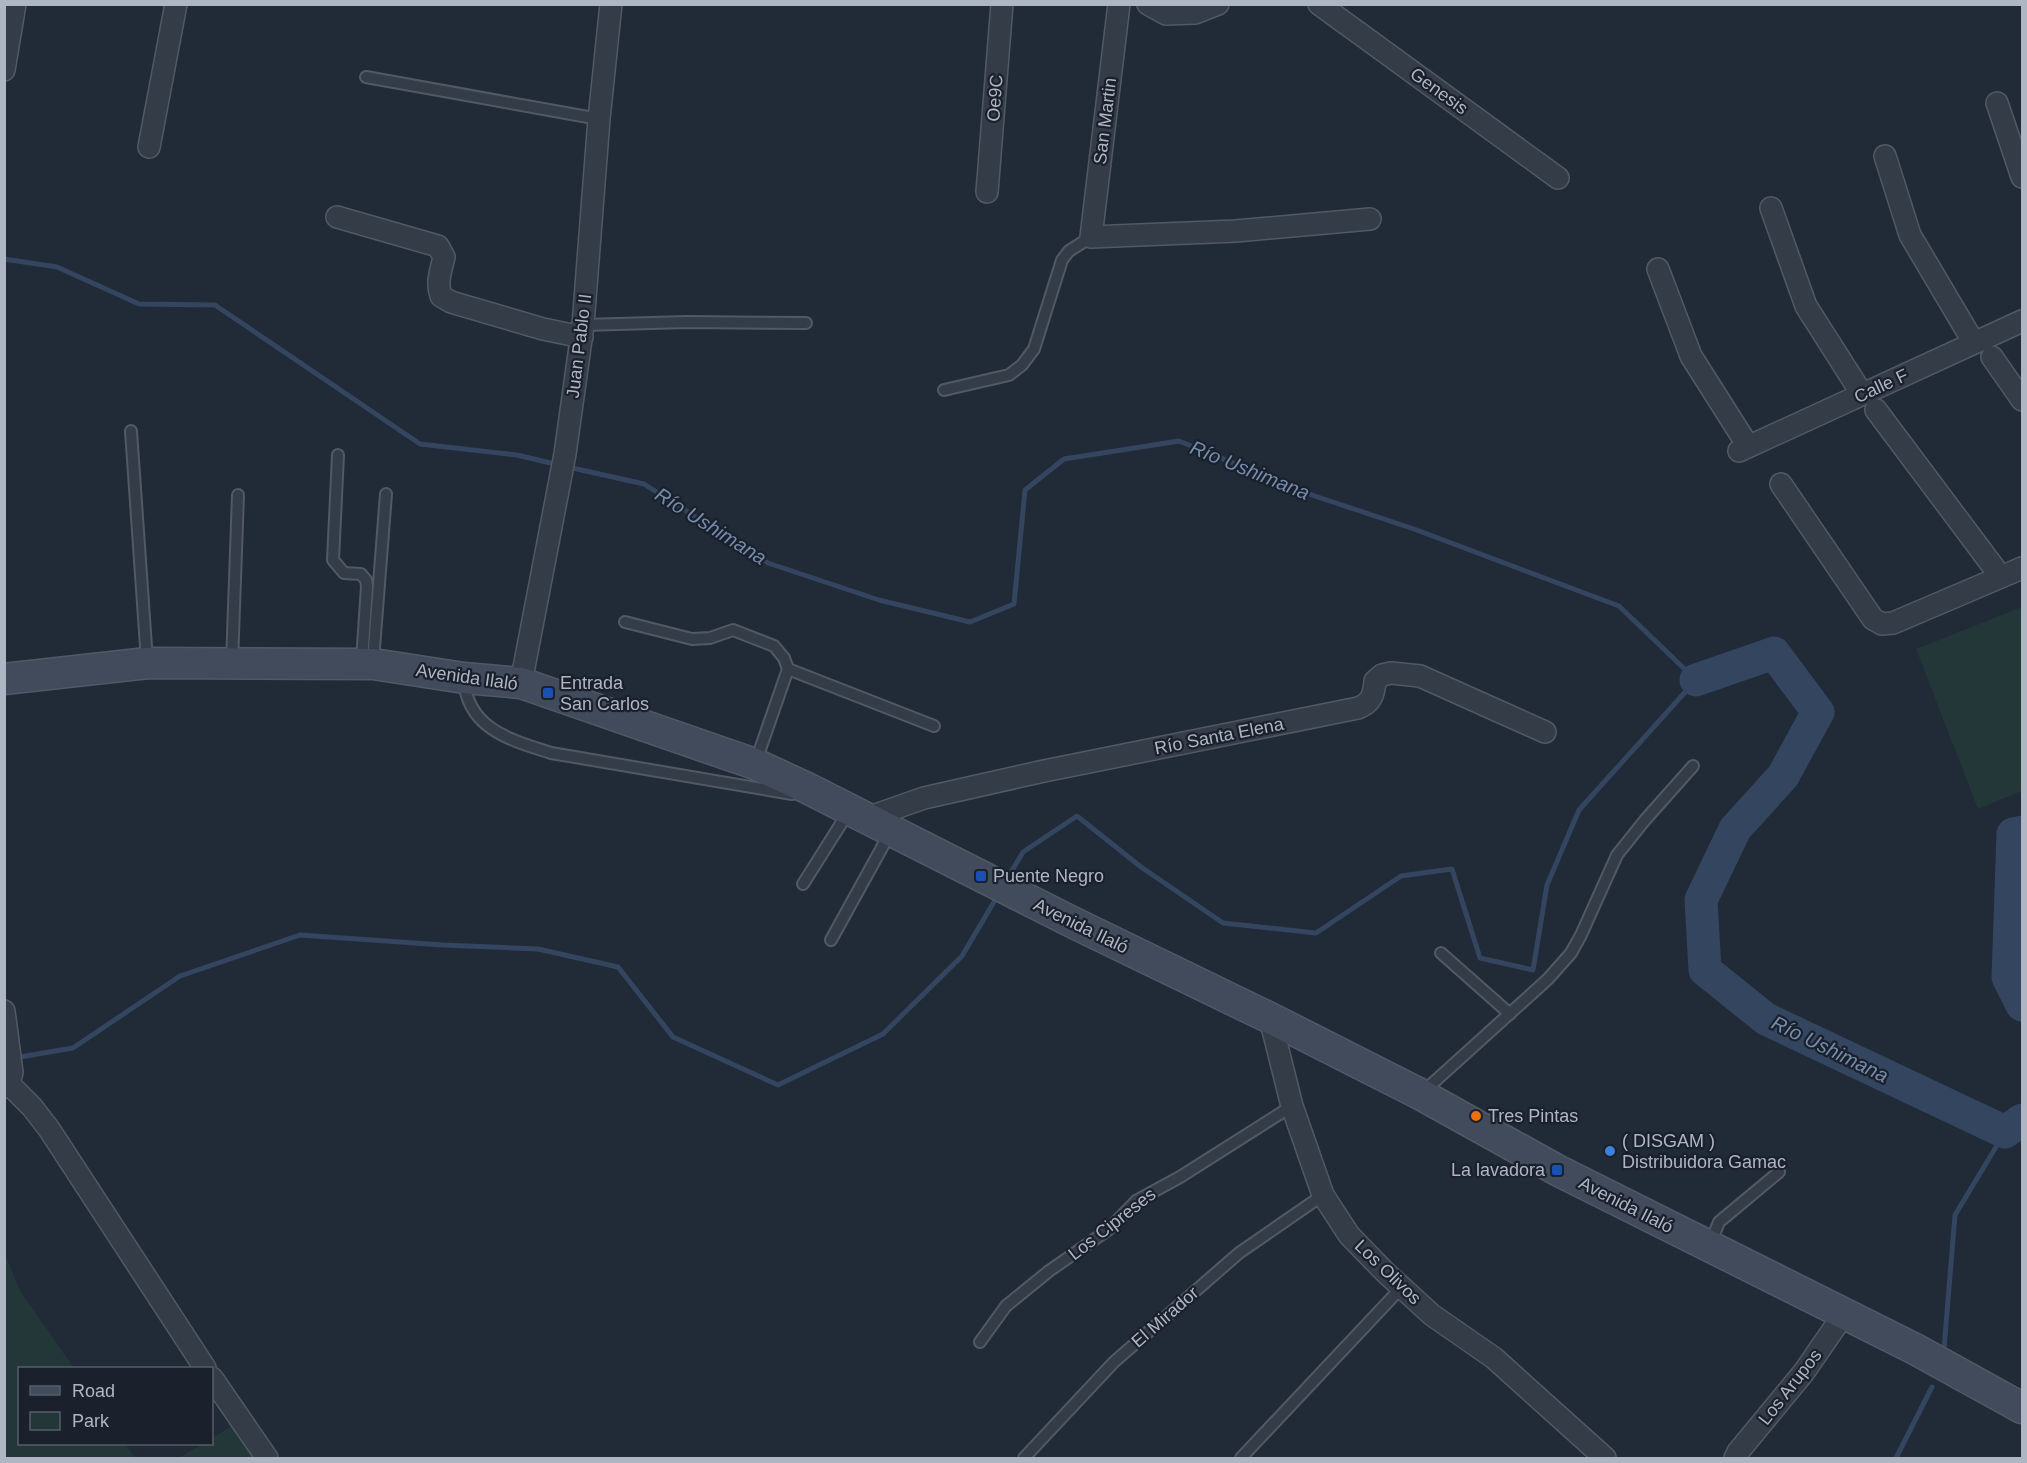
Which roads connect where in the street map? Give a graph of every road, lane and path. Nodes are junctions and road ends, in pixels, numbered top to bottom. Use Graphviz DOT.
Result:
graph roads {
  1 [pos="15,4"];
  2 [pos="176,4"];
  3 [pos="611,4"];
  4 [pos="1002,4"];
  5 [pos="1119,4"];
  6 [pos="1148,4"];
  7 [pos="1218,4"];
  8 [pos="1319,4"];
  9 [pos="4,70"];
  10 [pos="366,77"];
  11 [pos="1997,103"];
  12 [pos="599,119"];
  13 [pos="148,147"];
  14 [pos="1885,156"];
  15 [pos="2022,177"];
  16 [pos="1558,178"];
  17 [pos="987,192"];
  18 [pos="1771,208"];
  19 [pos="337,217"];
  20 [pos="1370,219"];
  21 [pos="1091,237"];
  22 [pos="1658,269"];
  23 [pos="2022,321"];
  24 [pos="806,323"];
  25 [pos="583,331"];
  26 [pos="1974,343"];
  27 [pos="1992,357"];
  28 [pos="945,390"];
  29 [pos="1862,394"];
  30 [pos="2022,400"];
  31 [pos="1876,410"];
  32 [pos="131,430"];
  33 [pos="338,455"];
  34 [pos="1781,484"];
  35 [pos="386,494"];
  36 [pos="238,495"];
  37 [pos="2022,568"];
  38 [pos="2001,577"];
  39 [pos="625,622"];
  40 [pos="147,663"];
  41 [pos="232,663"];
  42 [pos="367,664"];
  43 [pos="788,669"];
  44 [pos="464,678"];
  45 [pos="4,679"];
  46 [pos="521,683"];
  47 [pos="934,726"];
  48 [pos="1545,732"];
  49 [pos="755,764"];
  50 [pos="1694,766"];
  51 [pos="860,815"];
  52 [pos="803,884"];
  53 [pos="831,940"];
  54 [pos="1441,952"];
  55 [pos="4,1011"];
  56 [pos="1510,1014"];
  57 [pos="1270,1018"];
  58 [pos="5,1023"];
  59 [pos="9,1081"];
  60 [pos="1420,1095"];
  61 [pos="1292,1106"];
  62 [pos="1779,1172"];
  63 [pos="1323,1195"];
  64 [pos="1708,1247"];
  65 [pos="1402,1287"];
  66 [pos="1844,1314"];
  67 [pos="980,1342"];
  68 [pos="204,1367"];
  69 [pos="213,1379"];
  70 [pos="2022,1408"];
  71 [pos="267,1458"];
  72 [pos="1024,1458"];
  73 [pos="1241,1458"];
  74 [pos="1605,1458"];
  75 [pos="1735,1458"];
  1 -- 9 [label="street"];
  2 -- 13 [label="street"];
  3 -- 12 [label="street, Juan Pablo II"];
  4 -- 17 [label="street, Oe9C"];
  5 -- 21 [label="street, San Martin"];
  6 -- 7 [label="street"];
  8 -- 16 [label="street, Genesis"];
  10 -- 12 [label="lane"];
  11 -- 15 [label="street"];
  12 -- 25 [label="street, Juan Pablo II"];
  14 -- 26 [label="street"];
  18 -- 29 [label="street"];
  19 -- 25 [label="street"];
  20 -- 21 [label="street"];
  21 -- 28 [label="lane"];
  22 -- 29 [label="street, Calle F"];
  23 -- 26 [label="street, Calle F"];
  24 -- 25 [label="lane"];
  25 -- 46 [label="street, Juan Pablo II"];
  26 -- 29 [label="street, Calle F"];
  27 -- 30 [label="street"];
  31 -- 38 [label="street"];
  32 -- 40 [label="lane"];
  33 -- 42 [label="lane"];
  34 -- 38 [label="street"];
  35 -- 42 [label="lane"];
  36 -- 41 [label="lane"];
  37 -- 38 [label="street"];
  39 -- 43 [label="lane"];
  40 -- 41 [label="main road, Avenida Ilaló"];
  40 -- 45 [label="main road, Avenida Ilaló"];
  41 -- 42 [label="main road, Avenida Ilaló"];
  42 -- 44 [label="main road, Avenida Ilaló"];
  43 -- 47 [label="lane"];
  43 -- 49 [label="lane"];
  44 -- 46 [label="main road, Avenida Ilaló"];
  44 -- 51 [label="lane"];
  46 -- 49 [label="main road, Avenida Ilaló"];
  48 -- 51 [label="street, Río Santa Elena"];
  49 -- 51 [label="main road, Avenida Ilaló"];
  50 -- 56 [label="lane"];
  51 -- 52 [label="lane"];
  51 -- 53 [label="lane"];
  51 -- 57 [label="main road, Avenida Ilaló"];
  54 -- 56 [label="lane"];
  55 -- 58 [label="street"];
  56 -- 60 [label="lane"];
  57 -- 60 [label="main road, Avenida Ilaló"];
  57 -- 61 [label="street, Los Olivos"];
  58 -- 59 [label="street"];
  59 -- 68 [label="street"];
  60 -- 64 [label="main road, Avenida Ilaló"];
  61 -- 63 [label="street, Los Olivos"];
  61 -- 67 [label="lane, Los Cipreses"];
  62 -- 64 [label="lane"];
  63 -- 65 [label="street, Los Olivos"];
  63 -- 72 [label="lane, El Mirador"];
  64 -- 66 [label="main road, Avenida Ilaló"];
  65 -- 73 [label="lane"];
  65 -- 74 [label="street, Los Olivos"];
  66 -- 70 [label="main road, Avenida Ilaló"];
  66 -- 75 [label="street, Los Arupos"];
  69 -- 71 [label="street"];
}
